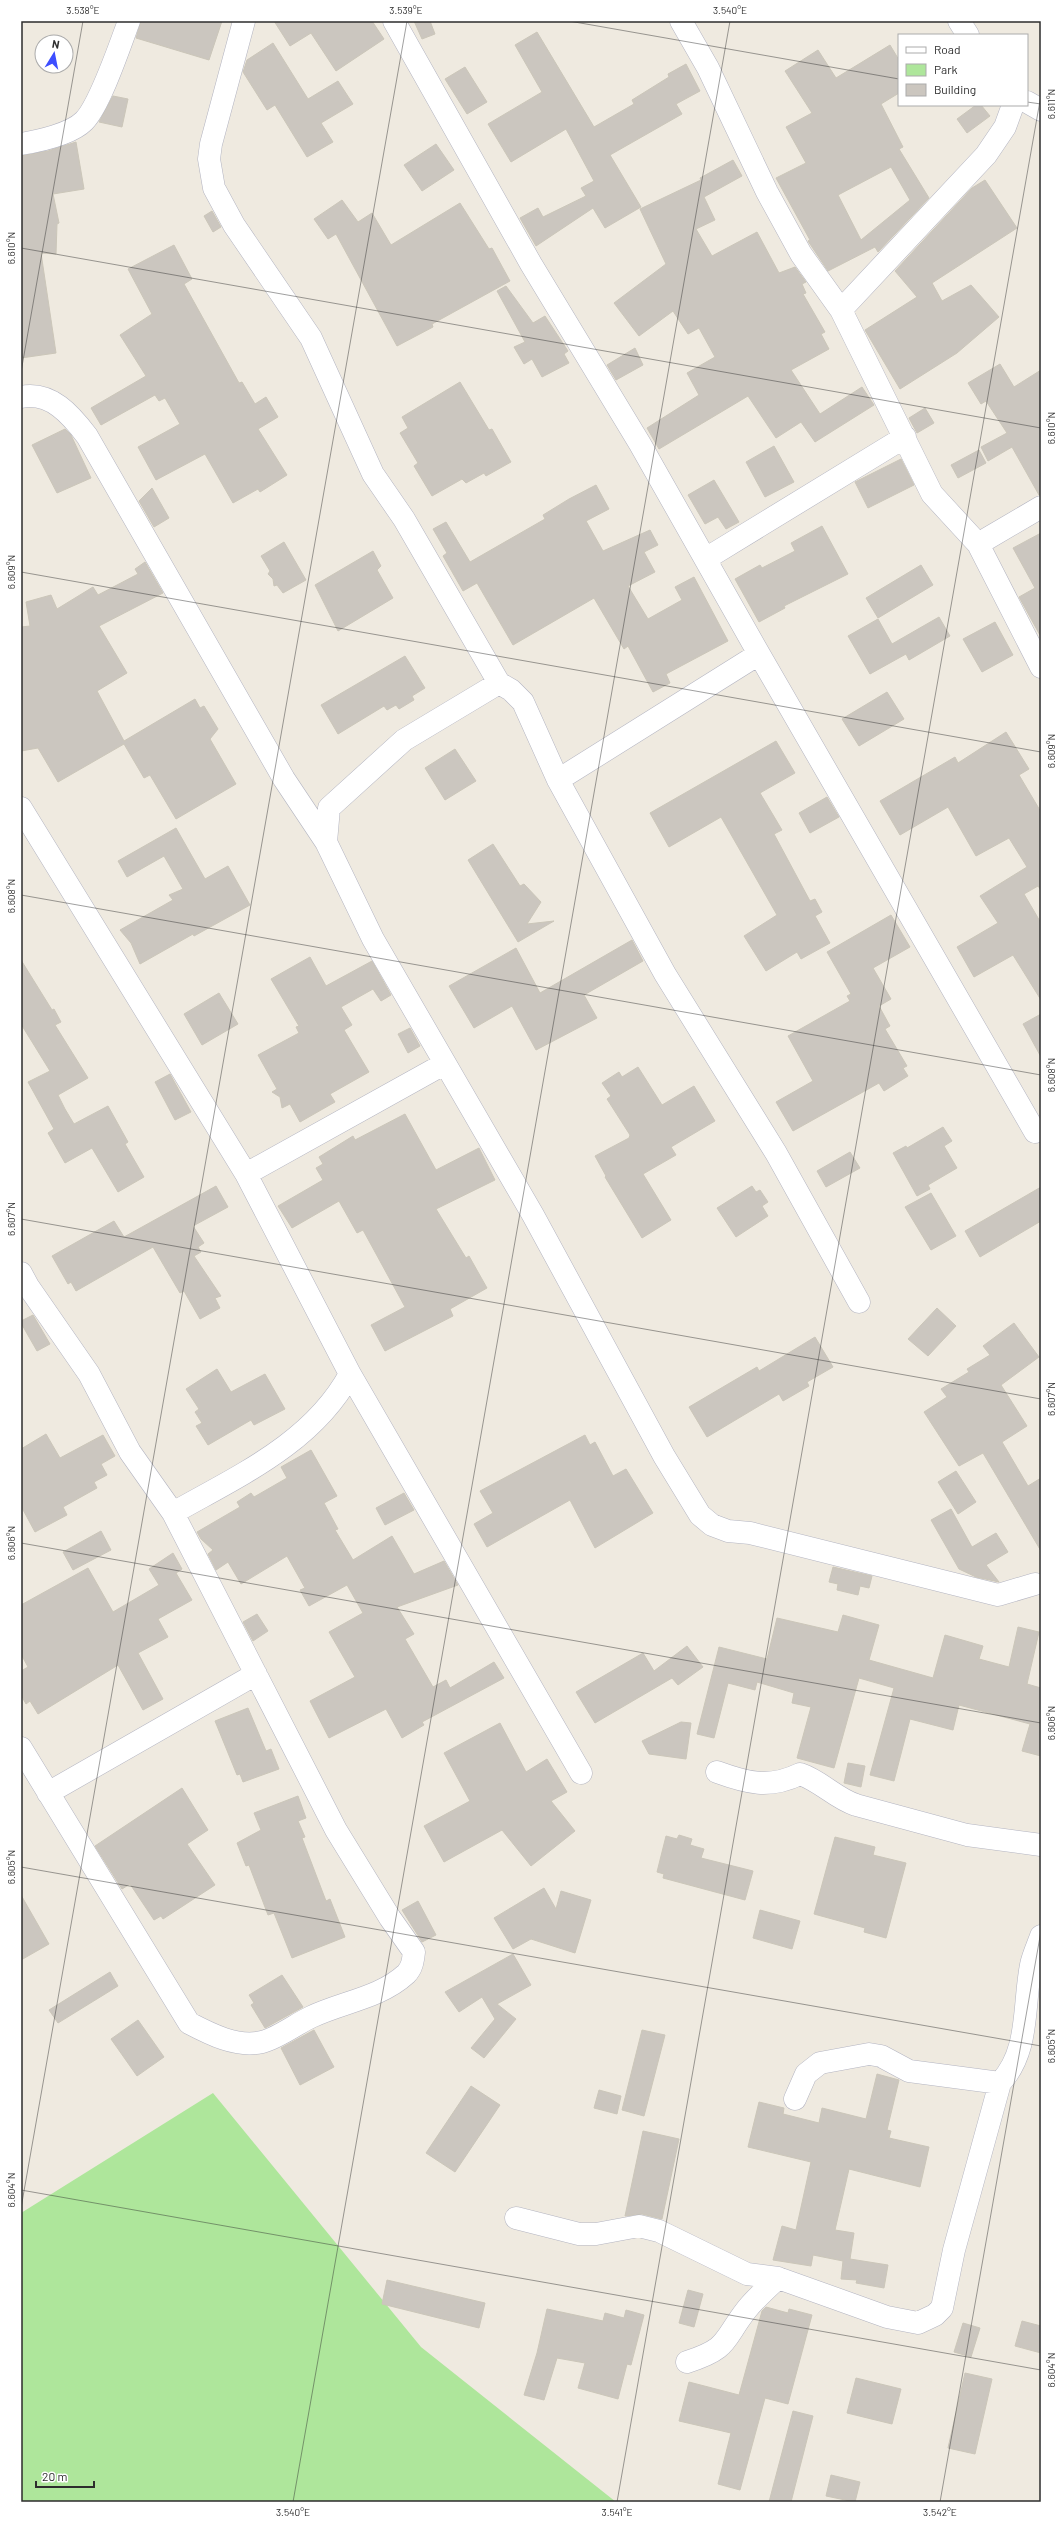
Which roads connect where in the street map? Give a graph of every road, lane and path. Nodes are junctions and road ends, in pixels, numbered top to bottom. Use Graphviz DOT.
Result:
graph roads {
  1 [pos="129,21"];
  2 [pos="244,21"];
  3 [pos="394,21"];
  4 [pos="680,21"];
  5 [pos="959,21"];
  6 [pos="967,34"];
  7 [pos="1028,103"];
  8 [pos="1013,106"];
  9 [pos="1041,110"];
  10 [pos="21,144"];
  11 [pos="841,310"];
  12 [pos="21,397"];
  13 [pos="905,437"];
  14 [pos="1041,507"];
  15 [pos="978,544"];
  16 [pos="707,558"];
  17 [pos="759,654"];
  18 [pos="1041,667"];
  19 [pos="499,683"];
  20 [pos="558,780"];
  21 [pos="299,801"];
  22 [pos="21,808"];
  23 [pos="329,808"];
  24 [pos="326,842"];
  25 [pos="444,1064"];
  26 [pos="1035,1132"];
  27 [pos="246,1174"];
  28 [pos="21,1273"];
  29 [pos="859,1302"];
  30 [pos="350,1374"];
  31 [pos="173,1513"];
  32 [pos="1039,1585"];
  33 [pos="256,1674"];
  34 [pos="21,1748"];
  35 [pos="717,1772"];
  36 [pos="581,1773"];
  37 [pos="48,1793"];
  38 [pos="1041,1845"];
  39 [pos="1041,1936"];
  40 [pos="1000,2083"];
  41 [pos="795,2099"];
  42 [pos="516,2218"];
  43 [pos="778,2278"];
  44 [pos="687,2362"];
  1 -- 10 [label="street"];
  2 -- 19 [label="street"];
  3 -- 16 [label="street"];
  4 -- 11 [label="street"];
  5 -- 6 [label="street"];
  7 -- 9 [label="street"];
  8 -- 11 [label="street"];
  11 -- 13 [label="street"];
  12 -- 21 [label="street"];
  13 -- 15 [label="street"];
  13 -- 16 [label="street"];
  14 -- 15 [label="street"];
  15 -- 18 [label="street"];
  16 -- 17 [label="street"];
  17 -- 20 [label="street"];
  17 -- 26 [label="street"];
  19 -- 20 [label="street"];
  19 -- 23 [label="street"];
  20 -- 29 [label="street"];
  21 -- 23 [label="street"];
  21 -- 24 [label="street"];
  22 -- 27 [label="street"];
  23 -- 24 [label="street"];
  24 -- 25 [label="street"];
  25 -- 27 [label="street"];
  25 -- 32 [label="street"];
  27 -- 30 [label="street"];
  28 -- 31 [label="street"];
  30 -- 31 [label="street"];
  30 -- 36 [label="street"];
  31 -- 33 [label="street"];
  33 -- 37 [label="street"];
  33 -- 37 [label="street"];
  34 -- 37 [label="street"];
  35 -- 38 [label="street"];
  39 -- 40 [label="street"];
  40 -- 41 [label="street"];
  40 -- 43 [label="street"];
  42 -- 43 [label="street"];
  43 -- 44 [label="street"];
}
